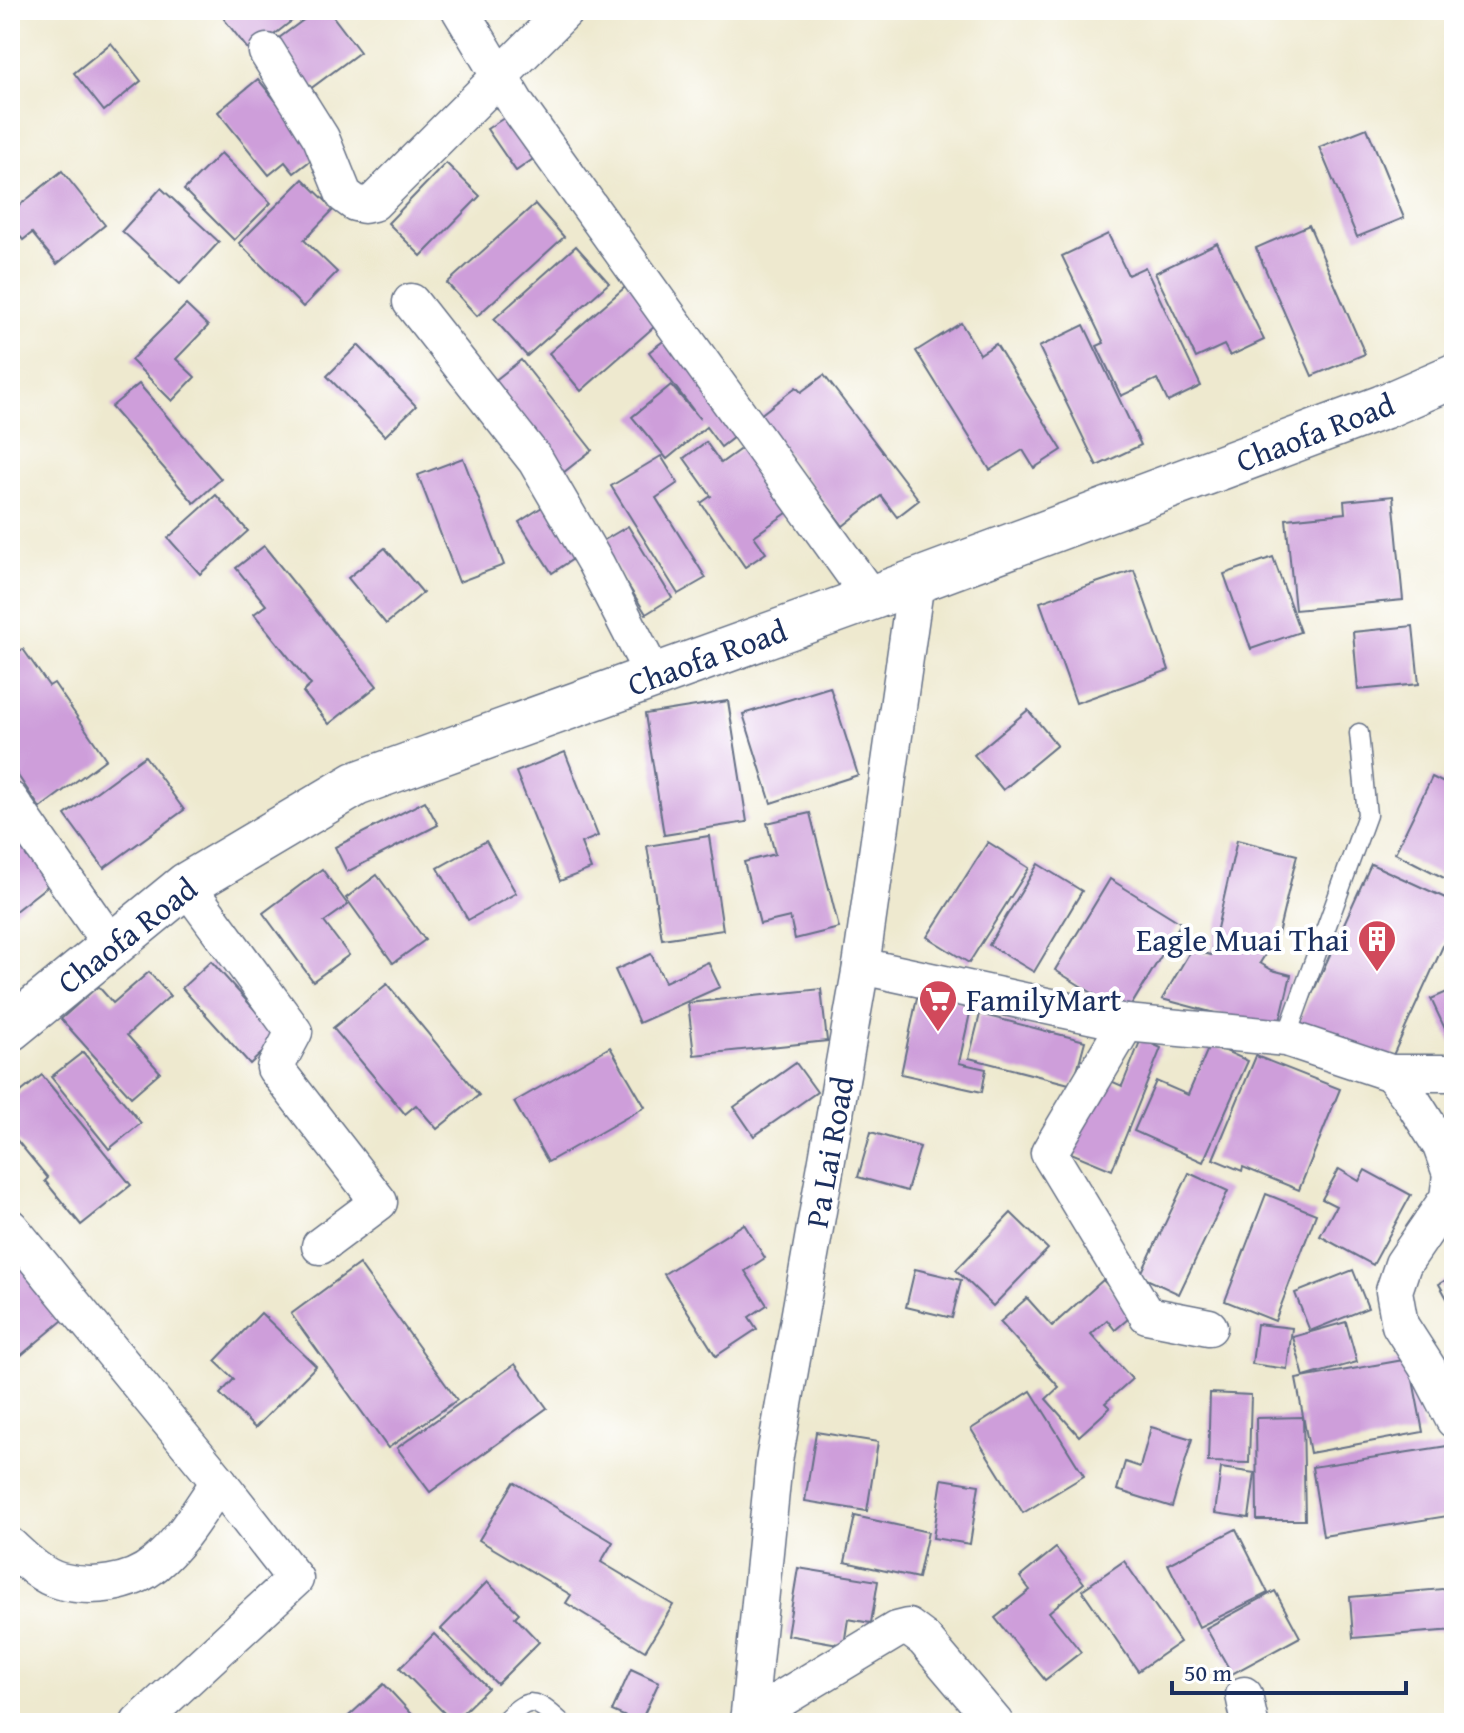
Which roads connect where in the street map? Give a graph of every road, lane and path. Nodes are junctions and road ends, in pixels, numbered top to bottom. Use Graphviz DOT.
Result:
graph roads {
  1 [pos="460,10"];
  2 [pos="566,10"];
  3 [pos="267,52"];
  4 [pos="500,78"];
  5 [pos="411,302"];
  6 [pos="1454,376"];
  7 [pos="916,581"];
  8 [pos="871,598"];
  9 [pos="654,677"];
  10 [pos="1359,733"];
  11 [pos="10,800"];
  12 [pos="186,885"];
  13 [pos="111,945"];
  14 [pos="861,966"];
  15 [pos="1126,1023"];
  16 [pos="10,1029"];
  17 [pos="1286,1038"];
  18 [pos="1391,1073"];
  19 [pos="1454,1073"];
  20 [pos="10,1227"];
  21 [pos="320,1246"];
  22 [pos="1209,1327"];
  23 [pos="1454,1420"];
  24 [pos="219,1482"];
  25 [pos="10,1546"];
  26 [pos="748,1721"];
  27 [pos="139,1723"];
  28 [pos="502,1723"];
  29 [pos="562,1723"];
  30 [pos="995,1723"];
  1 -- 4 [label="street"];
  2 -- 4 [label="street"];
  3 -- 4 [label="street"];
  4 -- 8 [label="street"];
  5 -- 9 [label="street"];
  6 -- 7 [label="main road, Chaofa Road"];
  7 -- 8 [label="main road, Chaofa Road"];
  7 -- 14 [label="street, Pa Lai Road"];
  8 -- 9 [label="main road, Chaofa Road"];
  9 -- 12 [label="main road, Chaofa Road"];
  10 -- 17 [label="lane"];
  11 -- 13 [label="street"];
  12 -- 13 [label="main road, Chaofa Road"];
  12 -- 21 [label="street"];
  13 -- 16 [label="main road, Chaofa Road"];
  14 -- 15 [label="street"];
  14 -- 26 [label="street, Pa Lai Road"];
  15 -- 17 [label="street"];
  15 -- 22 [label="street"];
  17 -- 18 [label="street"];
  18 -- 19 [label="street"];
  18 -- 23 [label="street"];
  20 -- 24 [label="street"];
  24 -- 25 [label="street"];
  24 -- 27 [label="street"];
  26 -- 30 [label="street"];
  28 -- 29 [label="lane"];
}
